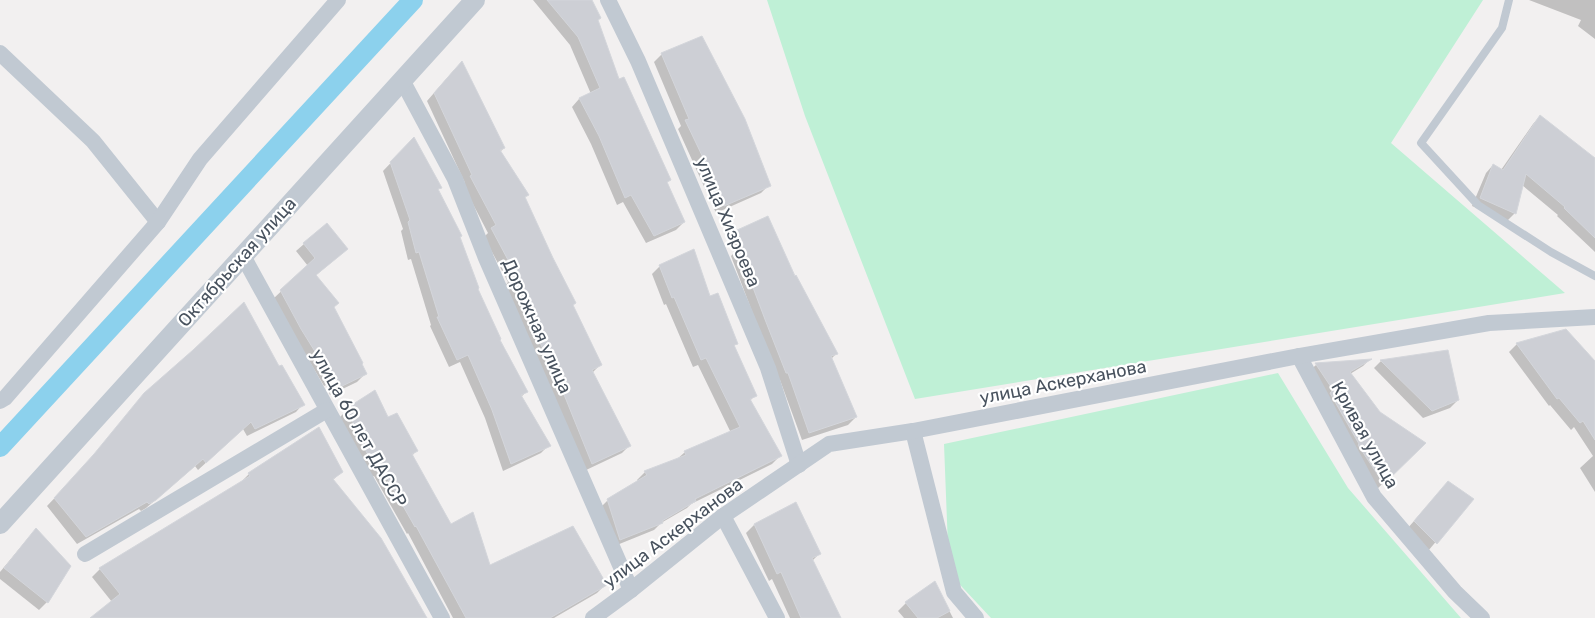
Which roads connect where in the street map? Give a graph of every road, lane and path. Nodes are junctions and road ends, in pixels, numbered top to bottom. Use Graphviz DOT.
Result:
graph roads {
  1 [pos="338,0"];
  2 [pos="475,0"];
  3 [pos="608,0"];
  4 [pos="1509,0"];
  5 [pos="0,53"];
  6 [pos="402,80"];
  7 [pos="158,222"];
  8 [pos="243,256"];
  9 [pos="1595,276"];
  10 [pos="1595,316"];
  11 [pos="1299,356"];
  12 [pos="0,401"];
  13 [pos="327,410"];
  14 [pos="913,431"];
  15 [pos="799,465"];
  16 [pos="723,516"];
  17 [pos="0,524"];
  18 [pos="85,554"];
  19 [pos="631,590"];
  20 [pos="442,618"];
  21 [pos="593,618"];
  22 [pos="778,618"];
  23 [pos="976,618"];
  24 [pos="1482,618"];
  1 -- 7 [label="street"];
  2 -- 6 [label="street, Октябрьская улица"];
  3 -- 15 [label="street, улица Хизроева"];
  4 -- 9 [label="lane"];
  5 -- 7 [label="street"];
  6 -- 8 [label="street, Октябрьская улица"];
  6 -- 19 [label="street, Дорожная улица"];
  7 -- 12 [label="street"];
  8 -- 13 [label="street, улица 60 лет ДАССР"];
  8 -- 17 [label="street, Октябрьская улица"];
  10 -- 11 [label="street, улица Аскерханова"];
  11 -- 14 [label="street, улица Аскерханова"];
  11 -- 24 [label="street, Кривая улица"];
  13 -- 18 [label="street"];
  13 -- 20 [label="street, улица 60 лет ДАССР"];
  14 -- 15 [label="street, улица Аскерханова"];
  14 -- 23 [label="street"];
  15 -- 16 [label="street, улица Аскерханова"];
  16 -- 19 [label="street, улица Аскерханова"];
  16 -- 22 [label="street"];
  19 -- 21 [label="street, улица Аскерханова"];
}
